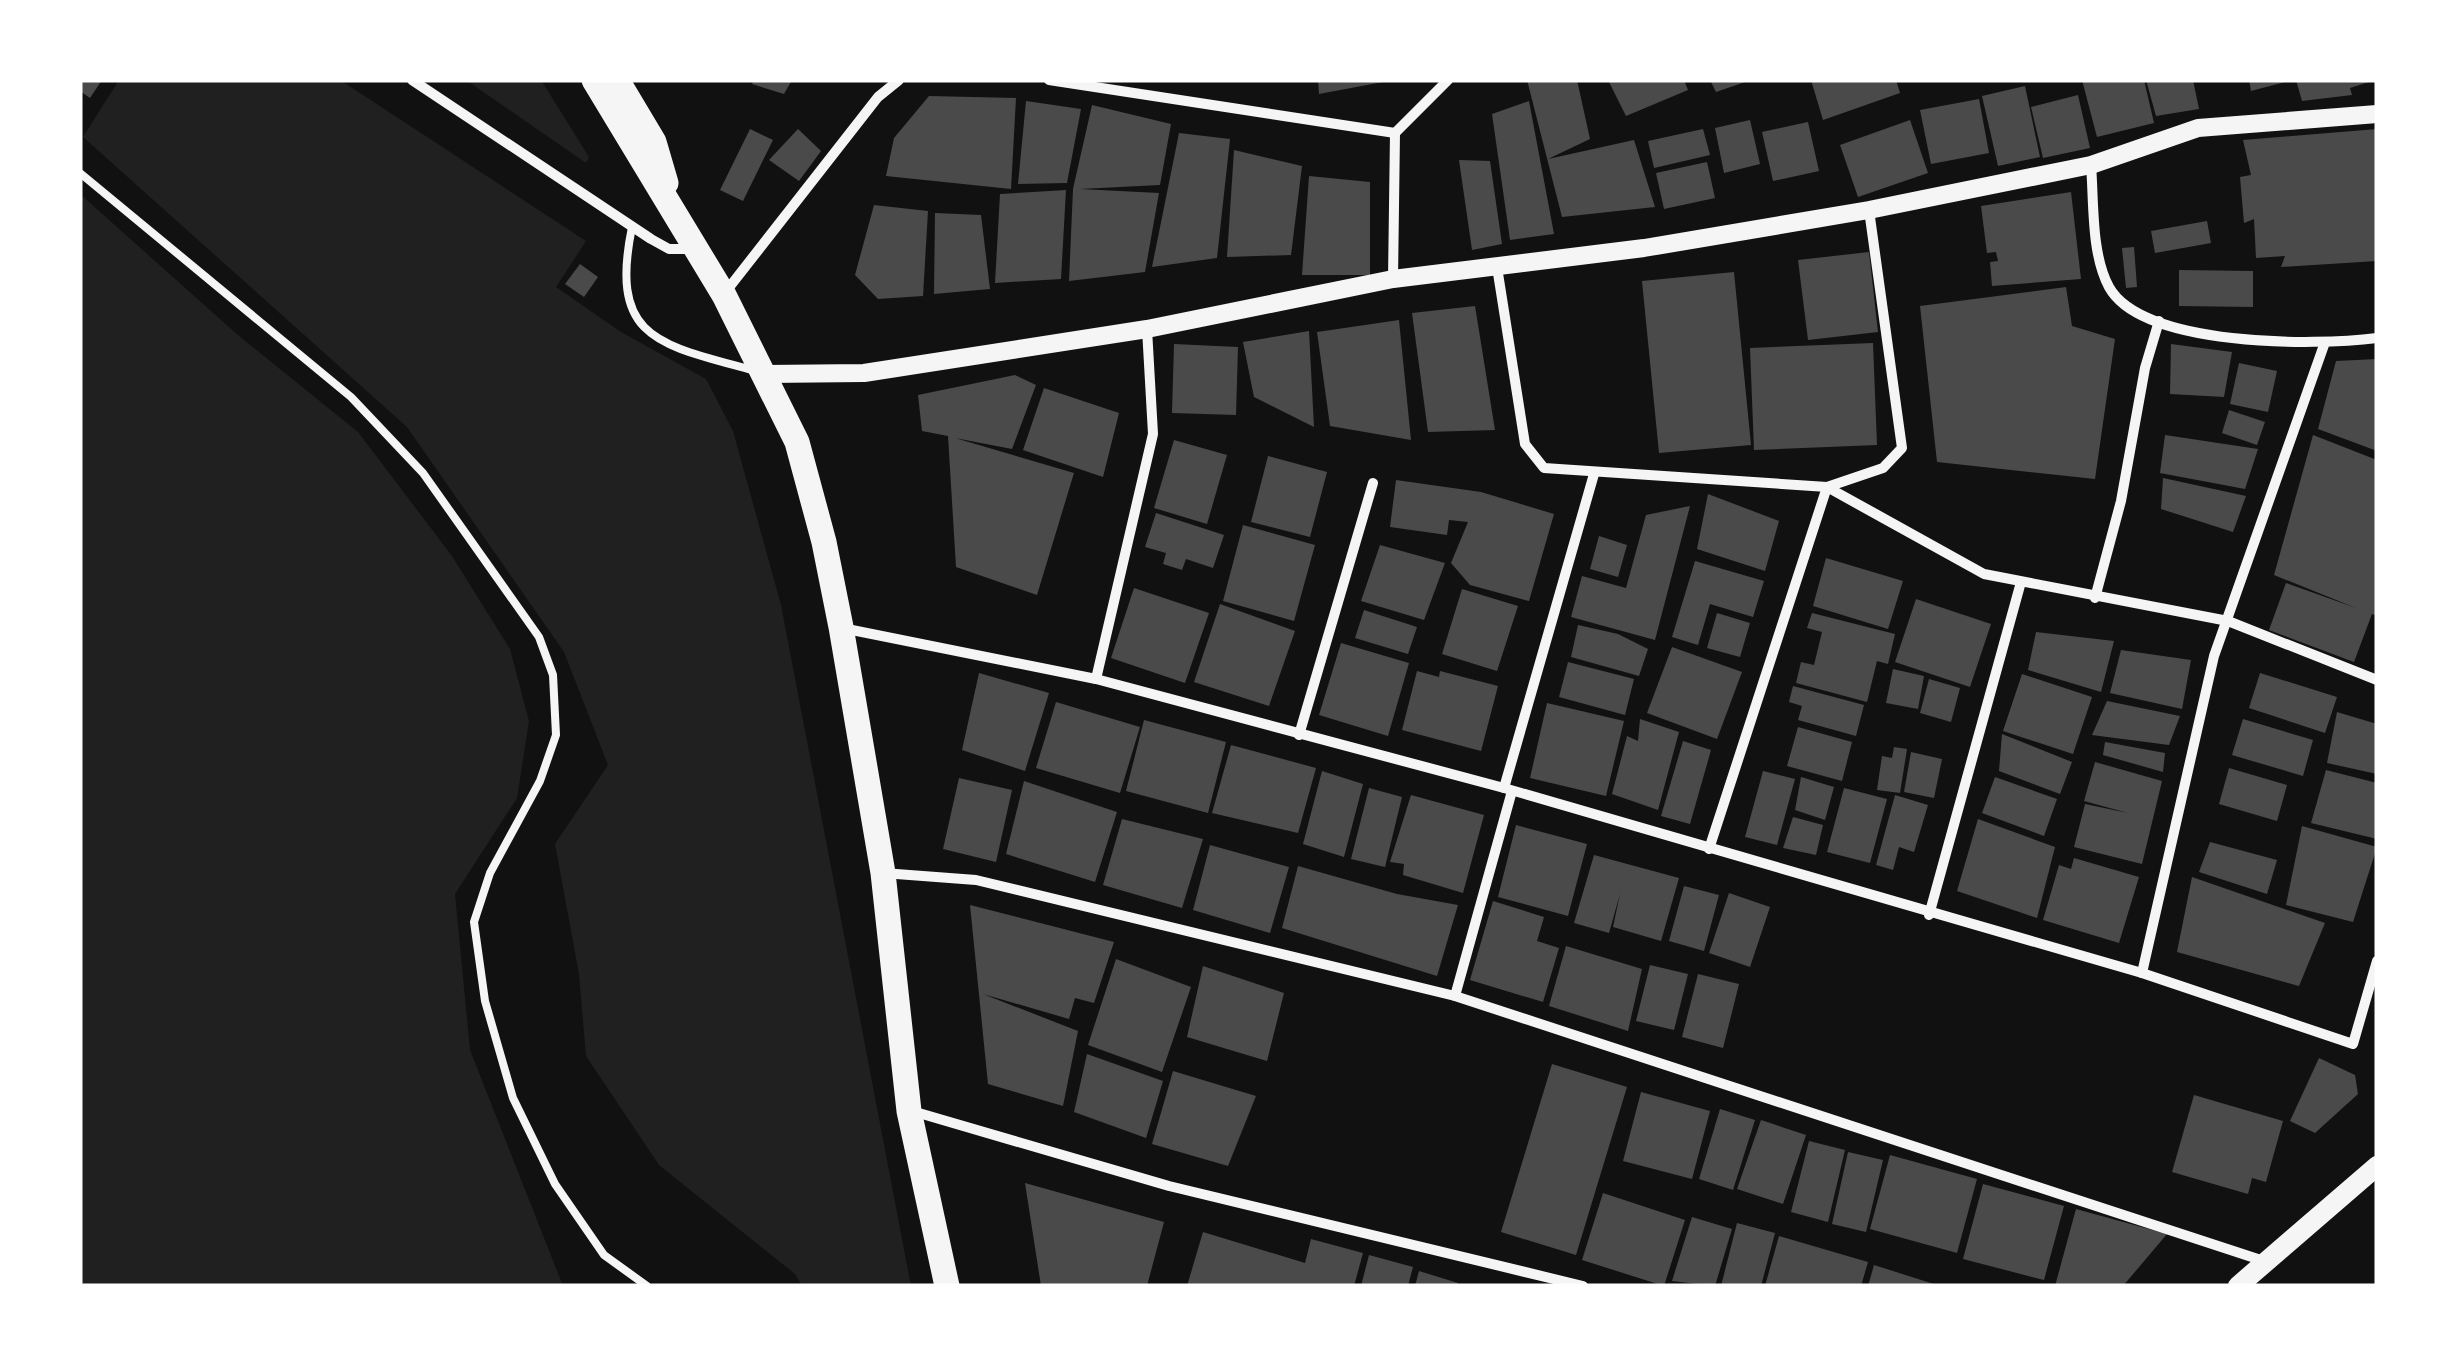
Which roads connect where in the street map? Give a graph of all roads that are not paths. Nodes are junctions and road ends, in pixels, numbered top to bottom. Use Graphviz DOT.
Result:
graph roads {
  1 [pos="412,80"];
  2 [pos="594,80"];
  3 [pos="617,80"];
  4 [pos="899,80"];
  5 [pos="1049,80"];
  6 [pos="1448,80"];
  7 [pos="2377,114"];
  8 [pos="1395,133"];
  9 [pos="2091,166"];
  10 [pos="80,173"];
  11 [pos="1869,210"];
  12 [pos="675,212"];
  13 [pos="632,228"];
  14 [pos="696,248"];
  15 [pos="1497,267"];
  16 [pos="1393,280"];
  17 [pos="724,295"];
  18 [pos="2159,321"];
  19 [pos="1147,329"];
  20 [pos="2377,338"];
  21 [pos="2324,345"];
  22 [pos="766,374"];
  23 [pos="1594,474"];
  24 [pos="1373,482"];
  25 [pos="1828,488"];
  26 [pos="2021,582"];
  27 [pos="2095,598"];
  28 [pos="2228,621"];
  29 [pos="841,628"];
  30 [pos="2375,674"];
  31 [pos="1096,679"];
  32 [pos="1299,735"];
  33 [pos="1508,789"];
  34 [pos="1709,849"];
  35 [pos="883,873"];
  36 [pos="1929,915"];
  37 [pos="2377,961"];
  38 [pos="2142,973"];
  39 [pos="1455,996"];
  40 [pos="908,1110"];
  41 [pos="2377,1166"];
  42 [pos="2265,1261"];
  43 [pos="647,1286"];
  44 [pos="947,1286"];
  45 [pos="1583,1286"];
  46 [pos="2238,1286"];
  1 -- 13 [label="street"];
  2 -- 12 [label="main road"];
  3 -- 12 [label="main road"];
  4 -- 17 [label="street"];
  5 -- 8 [label="street"];
  6 -- 8 [label="street"];
  7 -- 9 [label="street"];
  8 -- 16 [label="street"];
  9 -- 11 [label="street"];
  9 -- 18 [label="street"];
  10 -- 43 [label="lane"];
  11 -- 15 [label="street"];
  11 -- 25 [label="street"];
  12 -- 14 [label="main road"];
  13 -- 14 [label="street"];
  13 -- 22 [label="lane"];
  14 -- 17 [label="main road"];
  15 -- 16 [label="street"];
  15 -- 23 [label="street"];
  16 -- 19 [label="street"];
  17 -- 22 [label="main road"];
  18 -- 21 [label="street"];
  18 -- 27 [label="street"];
  19 -- 22 [label="street"];
  19 -- 31 [label="street"];
  20 -- 21 [label="street"];
  21 -- 28 [label="street"];
  22 -- 29 [label="main road"];
  23 -- 25 [label="street"];
  23 -- 33 [label="street"];
  24 -- 32 [label="street"];
  25 -- 26 [label="street"];
  25 -- 34 [label="street"];
  26 -- 27 [label="street"];
  26 -- 36 [label="street"];
  27 -- 28 [label="street"];
  28 -- 30 [label="street"];
  28 -- 38 [label="street"];
  29 -- 31 [label="street"];
  29 -- 35 [label="main road"];
  31 -- 32 [label="street"];
  32 -- 33 [label="street"];
  33 -- 34 [label="street"];
  33 -- 39 [label="street"];
  34 -- 36 [label="street"];
  35 -- 39 [label="street"];
  35 -- 40 [label="main road"];
  36 -- 38 [label="street"];
  37 -- 38 [label="street"];
  39 -- 42 [label="street"];
  40 -- 44 [label="main road"];
  40 -- 45 [label="street"];
  41 -- 42 [label="main road"];
  42 -- 46 [label="main road"];
}
